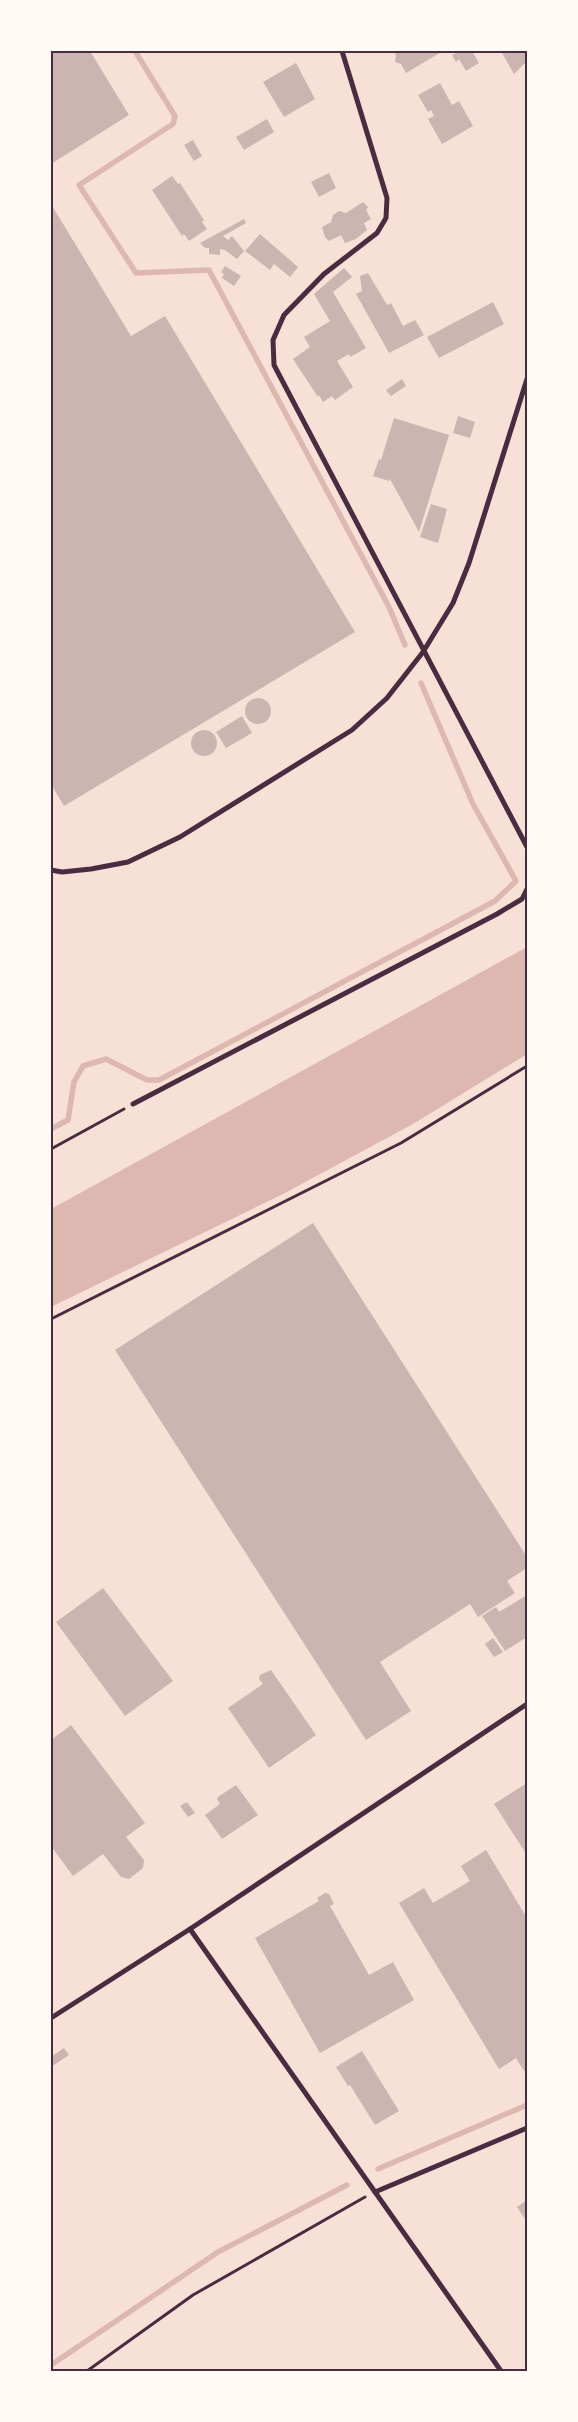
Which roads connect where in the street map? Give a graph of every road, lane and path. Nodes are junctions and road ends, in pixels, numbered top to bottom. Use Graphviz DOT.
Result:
graph roads {
  1 [pos="342,51"];
  2 [pos="527,379"];
  3 [pos="423,652"];
  4 [pos="527,847"];
  5 [pos="51,870"];
  6 [pos="527,890"];
  7 [pos="527,1066"];
  8 [pos="133,1104"];
  9 [pos="51,1148"];
  10 [pos="51,1319"];
  11 [pos="527,1704"];
  12 [pos="190,1929"];
  13 [pos="51,2018"];
  14 [pos="527,2128"];
  15 [pos="375,2192"];
  16 [pos="87,2371"];
  17 [pos="501,2371"];
  1 -- 3 [label="street"];
  2 -- 3 [label="street"];
  3 -- 4 [label="street"];
  3 -- 5 [label="street"];
  6 -- 8 [label="street"];
  7 -- 10 [label="path"];
  8 -- 9 [label="path"];
  11 -- 12 [label="street"];
  12 -- 13 [label="street"];
  12 -- 15 [label="street"];
  14 -- 15 [label="street"];
  15 -- 16 [label="path"];
  15 -- 17 [label="street"];
}
